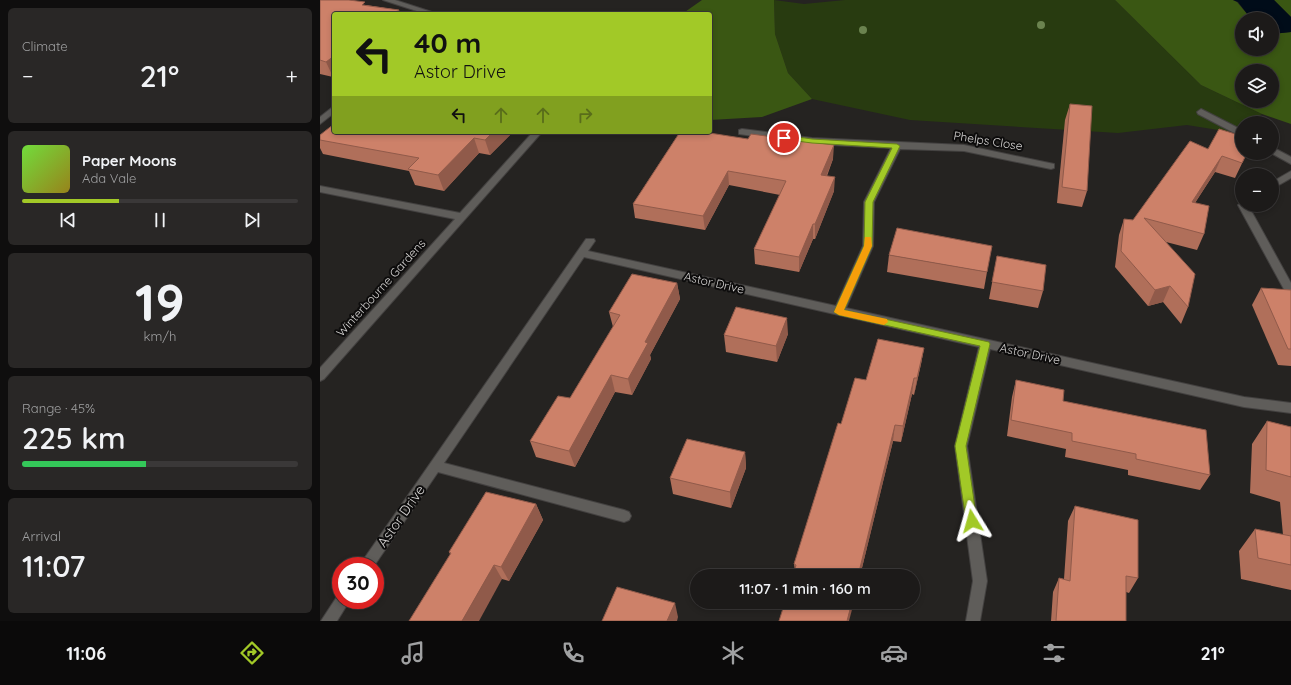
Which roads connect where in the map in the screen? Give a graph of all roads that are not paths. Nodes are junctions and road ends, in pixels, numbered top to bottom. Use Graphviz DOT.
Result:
graph roads {
  1 [pos="387,0"];
  2 [pos="427,12"];
  3 [pos="332,111"];
  4 [pos="1201,112"];
  5 [pos="320,121"];
  6 [pos="1235,130"];
  7 [pos="742,132"];
  8 [pos="536,134"];
  9 [pos="897,146"];
  10 [pos="1279,154"];
  11 [pos="1291,161"];
  12 [pos="1051,166"];
  13 [pos="1291,174"];
  14 [pos="1279,182"];
  15 [pos="320,189"];
  16 [pos="1247,212"];
  17 [pos="462,217"];
  18 [pos="590,241"];
  19 [pos="582,253"];
  20 [pos="1291,293"];
  21 [pos="839,312"];
  22 [pos="985,344"];
  23 [pos="320,376"];
  24 [pos="1291,408"];
  25 [pos="436,466"];
  26 [pos="624,516"];
  27 [pos="372,557"];
  28 [pos="337,609"];
  29 [pos="328,621"];
  30 [pos="973,621"];
  1 -- 2 [label="street"];
  3 -- 5 [label="street"];
  4 -- 6 [label="street"];
  7 -- 9 [label="street, Phelps Close"];
  8 -- 17 [label="street, Winterbourne Gardens"];
  9 -- 12 [label="street, Phelps Close"];
  9 -- 21 [label="street"];
  10 -- 11 [label="street"];
  13 -- 14 [label="street"];
  15 -- 17 [label="street"];
  16 -- 20 [label="street"];
  17 -- 23 [label="street, Winterbourne Gardens"];
  18 -- 19 [label="street, Astor Drive"];
  19 -- 21 [label="street, Astor Drive"];
  19 -- 25 [label="street, Astor Drive"];
  21 -- 22 [label="street, Astor Drive"];
  22 -- 24 [label="street, Astor Drive"];
  22 -- 30 [label="street"];
  25 -- 26 [label="street"];
  25 -- 27 [label="street, Astor Drive"];
  28 -- 29 [label="street"];
}
